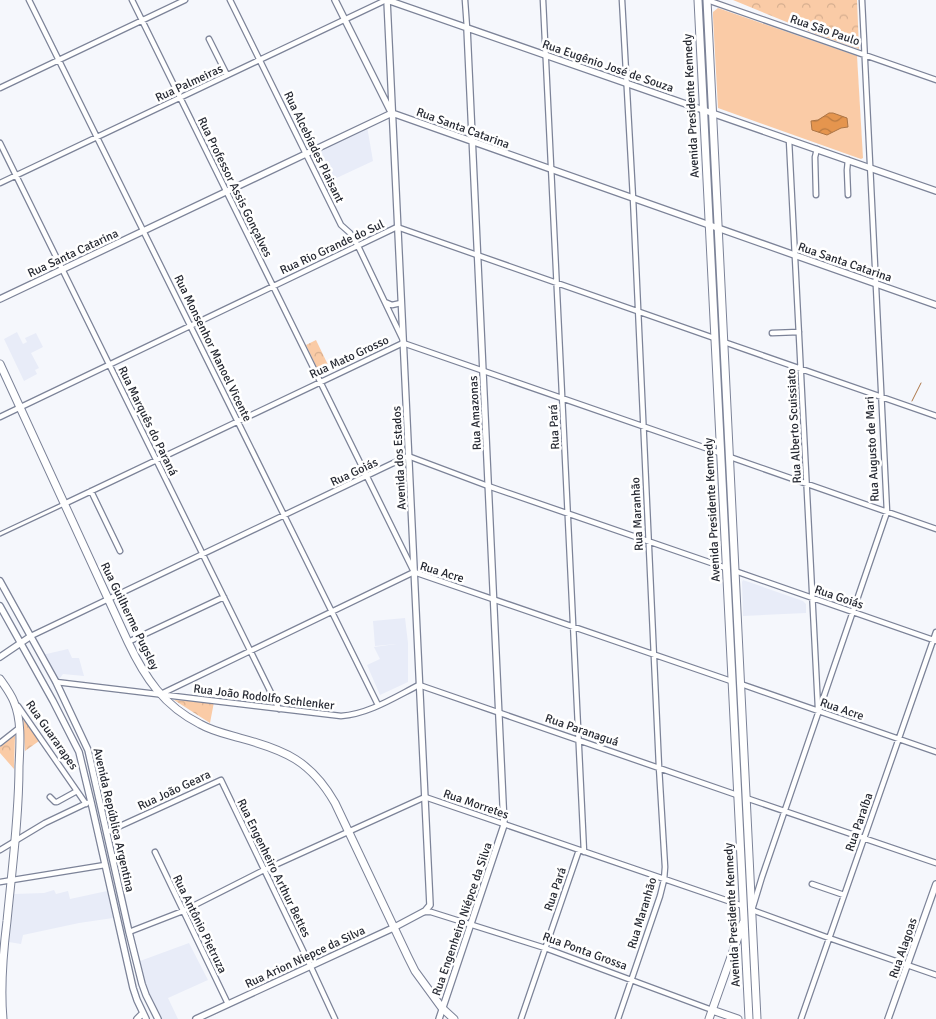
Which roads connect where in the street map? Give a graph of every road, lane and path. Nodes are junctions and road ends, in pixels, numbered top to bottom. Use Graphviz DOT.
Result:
graph roads {
  1 [pos="29,0"];
  2 [pos="132,0"];
  3 [pos="185,0"];
  4 [pos="230,0"];
  5 [pos="335,0"];
  6 [pos="387,0"];
  7 [pos="465,0"];
  8 [pos="543,0"];
  9 [pos="622,0"];
  10 [pos="698,0"];
  11 [pos="707,0"];
  12 [pos="862,0"];
  13 [pos="344,20"];
  14 [pos="142,21"];
  15 [pos="467,28"];
  16 [pos="209,39"];
  17 [pos="865,54"];
  18 [pos="546,55"];
  19 [pos="59,60"];
  20 [pos="259,60"];
  21 [pos="227,76"];
  22 [pos="936,80"];
  23 [pos="627,83"];
  24 [pos="0,88"];
  25 [pos="180,98"];
  26 [pos="703,110"];
  27 [pos="392,113"];
  28 [pos="712,113"];
  29 [pos="97,137"];
  30 [pos="789,140"];
  31 [pos="472,142"];
  32 [pos="0,143"];
  33 [pos="817,149"];
  34 [pos="306,154"];
  35 [pos="848,160"];
  36 [pos="706,167"];
  37 [pos="715,168"];
  38 [pos="870,168"];
  39 [pos="551,169"];
  40 [pos="16,176"];
  41 [pos="0,183"];
  42 [pos="226,191"];
  43 [pos="936,191"];
  44 [pos="816,195"];
  45 [pos="848,195"];
  46 [pos="633,198"];
  47 [pos="708,225"];
  48 [pos="397,227"];
  49 [pos="718,228"];
  50 [pos="143,230"];
  51 [pos="358,246"];
  52 [pos="795,255"];
  53 [pos="477,256"];
  54 [pos="62,269"];
  55 [pos="557,283"];
  56 [pos="876,284"];
  57 [pos="273,286"];
  58 [pos="0,298"];
  59 [pos="384,301"];
  60 [pos="401,303"];
  61 [pos="936,305"];
  62 [pos="638,312"];
  63 [pos="190,326"];
  64 [pos="799,332"];
  65 [pos="772,333"];
  66 [pos="714,338"];
  67 [pos="403,341"];
  68 [pos="724,342"];
  69 [pos="0,364"];
  70 [pos="109,365"];
  71 [pos="801,369"];
  72 [pos="483,371"];
  73 [pos="320,382"];
  74 [pos="881,397"];
  75 [pos="562,398"];
  76 [pos="20,407"];
  77 [pos="936,416"];
  78 [pos="0,417"];
  79 [pos="238,421"];
  80 [pos="643,427"];
  81 [pos="720,453"];
  82 [pos="408,456"];
  83 [pos="730,457"];
  84 [pos="156,460"];
  85 [pos="367,476"];
  86 [pos="807,484"];
  87 [pos="488,486"];
  88 [pos="91,491"];
  89 [pos="64,504"];
  90 [pos="723,511"];
  91 [pos="887,512"];
  92 [pos="568,513"];
  93 [pos="732,514"];
  94 [pos="284,516"];
  95 [pos="936,529"];
  96 [pos="0,534"];
  97 [pos="648,541"];
  98 [pos="120,551"];
  99 [pos="203,554"];
  100 [pos="726,568"];
  101 [pos="735,571"];
  102 [pos="414,572"];
  103 [pos="0,581"];
  104 [pos="224,597"];
  105 [pos="813,598"];
  106 [pos="108,599"];
  107 [pos="494,599"];
  108 [pos="0,606"];
  109 [pos="332,612"];
  110 [pos="852,612"];
  111 [pos="573,626"];
  112 [pos="936,632"];
  113 [pos="31,636"];
  114 [pos="934,641"];
  115 [pos="128,642"];
  116 [pos="20,643"];
  117 [pos="250,651"];
  118 [pos="653,654"];
  119 [pos="0,656"];
  120 [pos="0,679"];
  121 [pos="732,681"];
  122 [pos="56,682"];
  123 [pos="741,684"];
  124 [pos="420,685"];
  125 [pos="160,694"];
  126 [pos="14,701"];
  127 [pos="378,705"];
  128 [pos="279,709"];
  129 [pos="818,711"];
  130 [pos="499,712"];
  131 [pos="733,712"];
  132 [pos="742,712"];
  133 [pos="19,728"];
  134 [pos="899,739"];
  135 [pos="579,740"];
  136 [pos="0,743"];
  137 [pos="936,752"];
  138 [pos="659,768"];
  139 [pos="221,780"];
  140 [pos="77,790"];
  141 [pos="737,795"];
  142 [pos="50,797"];
  143 [pos="425,797"];
  144 [pos="746,798"];
  145 [pos="89,802"];
  146 [pos="784,811"];
  147 [pos="504,825"];
  148 [pos="107,832"];
  149 [pos="349,832"];
  150 [pos="864,838"];
  151 [pos="15,842"];
  152 [pos="0,850"];
  153 [pos="581,851"];
  154 [pos="155,852"];
  155 [pos="936,863"];
  156 [pos="105,864"];
  157 [pos="264,870"];
  158 [pos="762,877"];
  159 [pos="750,878"];
  160 [pos="11,880"];
  161 [pos="664,880"];
  162 [pos="0,882"];
  163 [pos="812,884"];
  164 [pos="936,884"];
  165 [pos="844,895"];
  166 [pos="743,906"];
  167 [pos="752,910"];
  168 [pos="183,911"];
  169 [pos="423,912"];
  170 [pos="471,924"];
  171 [pos="393,928"];
  172 [pos="129,932"];
  173 [pos="753,938"];
  174 [pos="829,938"];
  175 [pos="741,939"];
  176 [pos="545,948"];
  177 [pos="310,965"];
  178 [pos="908,965"];
  179 [pos="936,974"];
  180 [pos="631,980"];
  181 [pos="228,1004"];
  182 [pos="442,1008"];
  183 [pos="712,1010"];
  184 [pos="1,1012"];
  185 [pos="145,1016"];
  186 [pos="3,1019"];
  187 [pos="137,1019"];
  188 [pos="158,1019"];
  189 [pos="196,1019"];
  190 [pos="334,1019"];
  191 [pos="439,1019"];
  192 [pos="454,1019"];
  193 [pos="521,1019"];
  194 [pos="618,1019"];
  195 [pos="708,1019"];
  196 [pos="738,1019"];
  197 [pos="749,1019"];
  198 [pos="757,1019"];
  199 [pos="801,1019"];
  200 [pos="888,1019"];
  1 -- 19 [label="street, Rua Monsenhor Manoel Vicente"];
  2 -- 14 [label="street, Rua Professor Assis Gonçalves"];
  3 -- 14 [label="street"];
  4 -- 20 [label="street, Rua Alcebíades Plaisant"];
  5 -- 13 [label="street"];
  6 -- 13 [label="street, Rua Palmeiras"];
  6 -- 15 [label="street, Rua Eugênio José de Souza"];
  6 -- 27 [label="street, Avenida dos Estados"];
  7 -- 15 [label="street, Rua Amazonas"];
  8 -- 18 [label="street, Rua Pará"];
  9 -- 23 [label="street, Rua Maranhão"];
  10 -- 26 [label="main road, Avenida Presidente Kennedy"];
  11 -- 17 [label="street, Rua São Paulo"];
  11 -- 28 [label="main road, Avenida Presidente Kennedy"];
  12 -- 17 [label="street, Rua Augusto de Mari"];
  13 -- 20 [label="street, Rua Palmeiras"];
  13 -- 27 [label="street"];
  14 -- 19 [label="street"];
  14 -- 25 [label="street, Rua Professor Assis Gonçalves"];
  15 -- 18 [label="street, Rua Eugênio José de Souza"];
  15 -- 31 [label="street, Rua Amazonas"];
  16 -- 21 [label="street"];
  17 -- 22 [label="street, Rua São Paulo"];
  17 -- 38 [label="street, Rua Augusto de Mari"];
  18 -- 23 [label="street, Rua Eugênio José de Souza"];
  18 -- 39 [label="street, Rua Pará"];
  19 -- 24 [label="street"];
  19 -- 29 [label="street, Rua Monsenhor Manoel Vicente"];
  20 -- 21 [label="street, Rua Palmeiras"];
  20 -- 34 [label="street, Rua Alcebíades Plaisant"];
  21 -- 25 [label="street, Rua Palmeiras"];
  23 -- 26 [label="street, Rua Eugênio José de Souza"];
  23 -- 46 [label="street, Rua Maranhão"];
  25 -- 29 [label="street, Rua Palmeiras"];
  25 -- 42 [label="street, Rua Professor Assis Gonçalves"];
  26 -- 28 [label="street, Rua Eugênio José de Souza"];
  26 -- 36 [label="main road, Avenida Presidente Kennedy"];
  27 -- 31 [label="street, Rua Santa Catarina"];
  27 -- 34 [label="street, Rua Santa Catarina"];
  27 -- 48 [label="street, Avenida dos Estados"];
  28 -- 30 [label="street, Rua Eugênio José de Souza"];
  28 -- 37 [label="main road, Avenida Presidente Kennedy"];
  29 -- 40 [label="street, Rua Palmeiras"];
  29 -- 50 [label="street, Rua Monsenhor Manoel Vicente"];
  30 -- 33 [label="street, Rua Eugênio José de Souza"];
  30 -- 52 [label="street, Rua Alberto Scuissiato"];
  31 -- 39 [label="street, Rua Santa Catarina"];
  31 -- 53 [label="street, Rua Amazonas"];
  32 -- 40 [label="street, Rua Marquês do Paraná"];
  33 -- 35 [label="street, Rua Eugênio José de Souza"];
  33 -- 44 [label="street"];
  34 -- 42 [label="street, Rua Santa Catarina"];
  34 -- 51 [label="street, Rua Alcebíades Plaisant"];
  35 -- 38 [label="street, Rua Eugênio José de Souza"];
  35 -- 45 [label="street"];
  36 -- 37 [label="main road"];
  36 -- 47 [label="main road, Avenida Presidente Kennedy"];
  37 -- 49 [label="main road, Avenida Presidente Kennedy"];
  38 -- 43 [label="street, Rua Eugênio José de Souza"];
  38 -- 56 [label="street, Rua Augusto de Mari"];
  39 -- 46 [label="street, Rua Santa Catarina"];
  39 -- 55 [label="street, Rua Pará"];
  40 -- 41 [label="street, Rua Palmeiras"];
  40 -- 54 [label="street, Rua Marquês do Paraná"];
  42 -- 50 [label="street, Rua Santa Catarina"];
  42 -- 57 [label="street, Rua Professor Assis Gonçalves"];
  46 -- 47 [label="street, Rua Santa Catarina"];
  46 -- 62 [label="street, Rua Maranhão"];
  47 -- 49 [label="street, Rua Santa Catarina"];
  47 -- 66 [label="main road, Avenida Presidente Kennedy"];
  48 -- 51 [label="street, Rua Rio Grande do Sul"];
  48 -- 53 [label="street, Rua Rio Grande do Sul"];
  48 -- 60 [label="street, Avenida dos Estados"];
  49 -- 52 [label="street, Rua Santa Catarina"];
  49 -- 68 [label="main road, Avenida Presidente Kennedy"];
  50 -- 54 [label="street, Rua Santa Catarina"];
  50 -- 63 [label="street, Rua Monsenhor Manoel Vicente"];
  51 -- 57 [label="street, Rua Rio Grande do Sul"];
  51 -- 59 [label="street, Rua Alcebíades Plaisant"];
  52 -- 56 [label="street, Rua Santa Catarina"];
  52 -- 64 [label="street, Rua Alberto Scuissiato"];
  53 -- 55 [label="street, Rua Rio Grande do Sul"];
  53 -- 72 [label="street, Rua Amazonas"];
  54 -- 58 [label="street, Rua Santa Catarina"];
  54 -- 70 [label="street, Rua Marquês do Paraná"];
  55 -- 62 [label="street, Rua Rio Grande do Sul"];
  55 -- 75 [label="street, Rua Pará"];
  56 -- 61 [label="street, Rua Santa Catarina"];
  56 -- 74 [label="street, Rua Augusto de Mari"];
  57 -- 63 [label="street, Rua Rio Grande do Sul"];
  57 -- 73 [label="street, Rua Professor Assis Gonçalves"];
  59 -- 60 [label="street"];
  59 -- 67 [label="street, Rua Alcebíades Plaisant"];
  60 -- 67 [label="street, Avenida dos Estados"];
  62 -- 66 [label="street, Rua Rio Grande do Sul"];
  62 -- 80 [label="street, Rua Maranhão"];
  63 -- 70 [label="street, Rua Rio Grande do Sul"];
  63 -- 79 [label="street, Rua Monsenhor Manoel Vicente"];
  64 -- 65 [label="street"];
  64 -- 71 [label="street, Rua Alberto Scuissiato"];
  66 -- 81 [label="main road, Avenida Presidente Kennedy"];
  67 -- 72 [label="street, Rua Mato Grosso"];
  67 -- 73 [label="street, Rua Mato Grosso"];
  67 -- 82 [label="street, Avenida dos Estados"];
  68 -- 71 [label="street"];
  68 -- 83 [label="main road, Avenida Presidente Kennedy"];
  69 -- 76 [label="main road, Rua Guilherme Pugsley"];
  70 -- 76 [label="street, Rua Rio Grande do Sul"];
  70 -- 84 [label="street, Rua Marquês do Paraná"];
  71 -- 74 [label="street"];
  71 -- 86 [label="street, Rua Alberto Scuissiato"];
  72 -- 75 [label="street, Rua Mato Grosso"];
  72 -- 87 [label="street, Rua Amazonas"];
  73 -- 79 [label="street, Rua Mato Grosso"];
  73 -- 85 [label="street, Rua Professor Assis Gonçalves"];
  74 -- 77 [label="street"];
  74 -- 91 [label="street, Rua Augusto de Mari"];
  75 -- 80 [label="street, Rua Mato Grosso"];
  75 -- 92 [label="street, Rua Pará"];
  76 -- 78 [label="street, Rua Rio Grande do Sul"];
  76 -- 89 [label="main road, Rua Guilherme Pugsley"];
  79 -- 84 [label="street, Rua Mato Grosso"];
  79 -- 94 [label="street, Rua Monsenhor Manoel Vicente"];
  80 -- 81 [label="street, Rua Mato Grosso"];
  80 -- 97 [label="street, Rua Maranhão"];
  81 -- 90 [label="main road, Avenida Presidente Kennedy"];
  82 -- 85 [label="street, Rua Goiás"];
  82 -- 87 [label="street"];
  82 -- 102 [label="street, Avenida dos Estados"];
  83 -- 86 [label="street"];
  83 -- 93 [label="main road, Avenida Presidente Kennedy"];
  84 -- 88 [label="street, Rua Mato Grosso"];
  84 -- 99 [label="street, Rua Marquês do Paraná"];
  85 -- 94 [label="street, Rua Goiás"];
  85 -- 102 [label="street, Rua Professor Assis Gonçalves"];
  86 -- 91 [label="street"];
  86 -- 105 [label="street, Rua Alberto Scuissiato"];
  87 -- 92 [label="street"];
  87 -- 107 [label="street, Rua Amazonas"];
  88 -- 89 [label="street, Rua Mato Grosso"];
  88 -- 98 [label="street"];
  89 -- 96 [label="street, Rua Mato Grosso"];
  89 -- 106 [label="main road, Rua Guilherme Pugsley"];
  90 -- 93 [label="main road"];
  90 -- 100 [label="main road, Avenida Presidente Kennedy"];
  91 -- 95 [label="street"];
  91 -- 110 [label="street, Rua Augusto de Mari"];
  92 -- 97 [label="street"];
  92 -- 111 [label="street, Rua Pará"];
  93 -- 101 [label="main road, Avenida Presidente Kennedy"];
  94 -- 99 [label="street, Rua Goiás"];
  94 -- 109 [label="street, Rua Monsenhor Manoel Vicente"];
  97 -- 100 [label="street"];
  97 -- 118 [label="street, Rua Maranhão"];
  99 -- 104 [label="street, Rua Marquês do Paraná"];
  99 -- 106 [label="street, Rua Goiás"];
  100 -- 121 [label="main road, Avenida Presidente Kennedy"];
  101 -- 105 [label="street, Rua Goiás"];
  101 -- 123 [label="main road, Avenida Presidente Kennedy"];
  102 -- 107 [label="street, Rua Acre"];
  102 -- 109 [label="street, Rua Acre"];
  102 -- 124 [label="street, Avenida dos Estados"];
  103 -- 113 [label="street, Avenida República Argentina"];
  104 -- 115 [label="street"];
  104 -- 117 [label="street, Rua Marquês do Paraná"];
  105 -- 110 [label="street, Rua Goiás"];
  105 -- 129 [label="street, Rua Alberto Scuissiato"];
  106 -- 113 [label="street, Rua Goiás"];
  106 -- 115 [label="main road, Rua Guilherme Pugsley"];
  107 -- 111 [label="street, Rua Acre"];
  107 -- 130 [label="street, Rua Amazonas"];
  108 -- 116 [label="street, Avenida República Argentina"];
  109 -- 117 [label="street, Rua Acre"];
  109 -- 127 [label="street, Rua Monsenhor Manoel Vicente"];
  110 -- 114 [label="street, Rua Goiás"];
  110 -- 129 [label="street, Rua Augusto de Mari"];
  111 -- 118 [label="street, Rua Acre"];
  111 -- 135 [label="street, Rua Pará"];
  112 -- 114 [label="street, Rua Paraíba"];
  113 -- 116 [label="street"];
  113 -- 122 [label="street, Avenida República Argentina"];
  114 -- 134 [label="street, Rua Paraíba"];
  115 -- 125 [label="main road, Rua Guilherme Pugsley"];
  116 -- 119 [label="street"];
  116 -- 145 [label="street, Avenida República Argentina"];
  117 -- 125 [label="street, Rua Acre"];
  117 -- 128 [label="street, Rua Marquês do Paraná"];
  118 -- 121 [label="street, Rua Acre"];
  118 -- 138 [label="street, Rua Maranhão"];
  120 -- 126 [label="main road, Rua Guararapes"];
  121 -- 131 [label="main road, Avenida Presidente Kennedy"];
  122 -- 125 [label="street, Rua João Rodolfo Schlenker"];
  122 -- 148 [label="street, Avenida República Argentina"];
  123 -- 129 [label="street, Rua Acre"];
  123 -- 132 [label="main road, Avenida Presidente Kennedy"];
  124 -- 127 [label="street, Rua João Rodolfo Schlenker"];
  124 -- 130 [label="street, Rua Paranaguá"];
  124 -- 143 [label="street, Avenida dos Estados"];
  125 -- 128 [label="street, Rua João Rodolfo Schlenker"];
  125 -- 149 [label="main road, Rua Guilherme Pugsley"];
  126 -- 133 [label="main road"];
  126 -- 140 [label="street, Rua Guararapes"];
  127 -- 128 [label="street, Rua João Rodolfo Schlenker"];
  129 -- 134 [label="street, Rua Acre"];
  129 -- 146 [label="street, Rua Augusto de Mari"];
  130 -- 135 [label="street, Rua Paranaguá"];
  130 -- 147 [label="street, Rua Amazonas"];
  131 -- 132 [label="main road"];
  131 -- 141 [label="main road, Avenida Presidente Kennedy"];
  132 -- 144 [label="main road, Avenida Presidente Kennedy"];
  133 -- 136 [label="street"];
  133 -- 151 [label="main road"];
  134 -- 137 [label="street, Rua Acre"];
  134 -- 150 [label="street, Rua Paraíba"];
  135 -- 138 [label="street, Rua Paranaguá"];
  135 -- 153 [label="street, Rua Pará"];
  138 -- 141 [label="street, Rua Paranaguá"];
  138 -- 161 [label="street, Rua Maranhão"];
  139 -- 148 [label="street, Rua João Geara"];
  139 -- 157 [label="street, Rua Engenheiro Arthur Bettes"];
  140 -- 142 [label="street"];
  140 -- 145 [label="street, Rua Guararapes"];
  141 -- 166 [label="main road, Avenida Presidente Kennedy"];
  143 -- 147 [label="street, Rua Morretes"];
  143 -- 149 [label="street, Rua Morretes"];
  143 -- 169 [label="street, Avenida dos Estados"];
  144 -- 146 [label="street"];
  144 -- 159 [label="main road, Avenida Presidente Kennedy"];
  145 -- 151 [label="street"];
  145 -- 156 [label="street, Avenida República Argentina"];
  146 -- 150 [label="street"];
  146 -- 158 [label="street, Rua Augusto de Mari"];
  147 -- 153 [label="street, Rua Morretes"];
  147 -- 170 [label="street, Rua Engenheiro Niépce da Silva"];
  148 -- 172 [label="street, Avenida República Argentina"];
  149 -- 157 [label="street, Rua Morretes"];
  149 -- 171 [label="main road, Rua Guilherme Pugsley"];
  150 -- 155 [label="street"];
  150 -- 165 [label="street, Rua Paraíba"];
  151 -- 152 [label="street"];
  151 -- 160 [label="main road"];
  153 -- 161 [label="street, Rua Morretes"];
  153 -- 176 [label="street, Rua Pará"];
  154 -- 168 [label="street, Rua Antônio Pietruza"];
  156 -- 160 [label="street"];
  156 -- 185 [label="street, Avenida República Argentina"];
  157 -- 168 [label="street, Rua Morretes"];
  157 -- 177 [label="street, Rua Engenheiro Arthur Bettes"];
  158 -- 159 [label="street"];
  158 -- 167 [label="street, Rua Augusto de Mari"];
  159 -- 167 [label="main road, Avenida Presidente Kennedy"];
  160 -- 162 [label="street"];
  160 -- 184 [label="main road"];
  161 -- 166 [label="street, Rua Morretes"];
  161 -- 180 [label="street, Rua Maranhão"];
  163 -- 165 [label="street"];
  164 -- 178 [label="street, Rua Alagoas"];
  165 -- 174 [label="street, Rua Paraíba"];
  166 -- 175 [label="main road, Avenida Presidente Kennedy"];
  167 -- 173 [label="main road, Avenida Presidente Kennedy"];
  167 -- 174 [label="street"];
  168 -- 172 [label="street, Rua Morretes"];
  168 -- 181 [label="street, Rua Antônio Pietruza"];
  169 -- 170 [label="street, Rua Ponta Grossa"];
  169 -- 171 [label="street, Rua Arion Niepce da Silva"];
  170 -- 176 [label="street, Rua Ponta Grossa"];
  170 -- 182 [label="street, Rua Engenheiro Niépce da Silva"];
  171 -- 177 [label="street, Rua Arion Niepce da Silva"];
  171 -- 182 [label="main road, Rua Guilherme Pugsley"];
  172 -- 188 [label="street, Avenida República Argentina"];
  173 -- 175 [label="main road"];
  173 -- 198 [label="main road, Avenida Presidente Kennedy"];
  174 -- 178 [label="street"];
  174 -- 199 [label="street, Rua Paraíba"];
  175 -- 183 [label="main road"];
  175 -- 197 [label="main road, Avenida Presidente Kennedy"];
  176 -- 180 [label="street, Rua Ponta Grossa"];
  176 -- 193 [label="street, Rua Pará"];
  177 -- 181 [label="street, Rua Arion Niepce da Silva"];
  177 -- 190 [label="street, Rua Engenheiro Arthur Bettes"];
  178 -- 179 [label="street"];
  178 -- 200 [label="street, Rua Alagoas"];
  180 -- 183 [label="street, Rua Ponta Grossa"];
  180 -- 194 [label="street, Rua Maranhão"];
  181 -- 189 [label="street, Rua Arion Niepce da Silva"];
  182 -- 191 [label="street, Rua Engenheiro Niépce da Silva"];
  182 -- 192 [label="main road, Rua Guilherme Pugsley"];
  183 -- 195 [label="main road"];
  183 -- 196 [label="main road, Rua Ponta Grossa"];
  184 -- 186 [label="main road"];
  185 -- 187 [label="street"];
}
